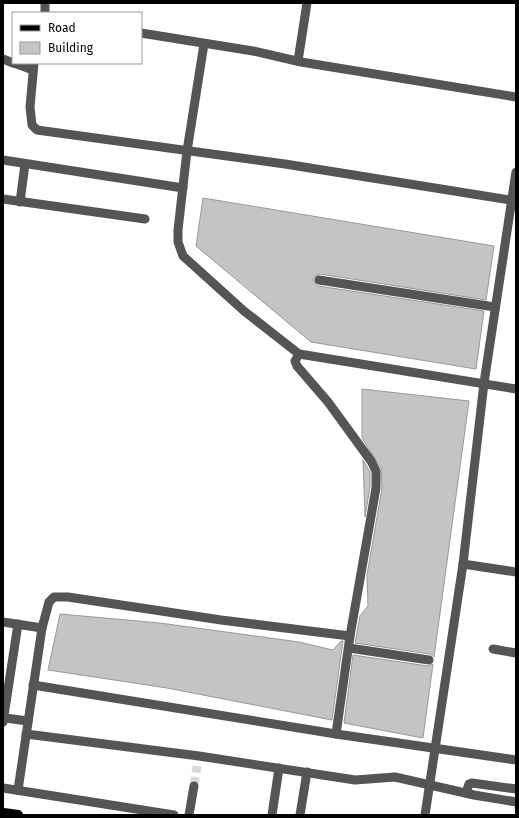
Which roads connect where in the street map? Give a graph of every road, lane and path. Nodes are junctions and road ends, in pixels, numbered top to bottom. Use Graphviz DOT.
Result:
graph roads {
  1 [pos="307,3"];
  2 [pos="142,33"];
  3 [pos="204,44"];
  4 [pos="298,61"];
  5 [pos="18,64"];
  6 [pos="34,67"];
  7 [pos="516,97"];
  8 [pos="187,151"];
  9 [pos="3,160"];
  10 [pos="24,164"];
  11 [pos="516,172"];
  12 [pos="183,188"];
  13 [pos="3,199"];
  14 [pos="514,200"];
  15 [pos="20,202"];
  16 [pos="145,219"];
  17 [pos="319,280"];
  18 [pos="495,307"];
  19 [pos="299,354"];
  20 [pos="484,383"];
  21 [pos="516,389"];
  22 [pos="463,564"];
  23 [pos="516,572"];
  24 [pos="3,622"];
  25 [pos="18,624"];
  26 [pos="42,628"];
  27 [pos="350,636"];
  28 [pos="349,648"];
  29 [pos="493,649"];
  30 [pos="516,653"];
  31 [pos="3,657"];
  32 [pos="13,659"];
  33 [pos="429,660"];
  34 [pos="33,685"];
  35 [pos="4,720"];
  36 [pos="28,721"];
  37 [pos="26,734"];
  38 [pos="336,734"];
  39 [pos="434,748"];
  40 [pos="199,756"];
  41 [pos="516,760"];
  42 [pos="197,766"];
  43 [pos="279,768"];
  44 [pos="307,772"];
  45 [pos="194,786"];
  46 [pos="429,786"];
  47 [pos="3,788"];
  48 [pos="516,789"];
  49 [pos="18,790"];
  50 [pos="466,793"];
  51 [pos="516,802"];
  52 [pos="3,813"];
  53 [pos="18,815"];
  54 [pos="174,815"];
  55 [pos="189,815"];
  56 [pos="272,815"];
  57 [pos="300,815"];
  58 [pos="424,815"];
  1 -- 4 [label="lane"];
  2 -- 3 [label="lane"];
  3 -- 4 [label="lane"];
  3 -- 8 [label="lane"];
  4 -- 7 [label="lane"];
  5 -- 6 [label="lane"];
  6 -- 8 [label="lane"];
  8 -- 12 [label="lane"];
  8 -- 14 [label="lane"];
  9 -- 10 [label="lane"];
  10 -- 12 [label="lane"];
  10 -- 15 [label="lane"];
  11 -- 14 [label="lane"];
  12 -- 19 [label="lane"];
  13 -- 15 [label="lane"];
  14 -- 18 [label="lane"];
  15 -- 16 [label="lane"];
  17 -- 18 [label="lane"];
  18 -- 20 [label="lane"];
  19 -- 20 [label="lane"];
  19 -- 27 [label="lane"];
  20 -- 21 [label="lane"];
  20 -- 22 [label="lane"];
  22 -- 23 [label="lane"];
  22 -- 39 [label="lane"];
  24 -- 25 [label="lane"];
  25 -- 26 [label="lane"];
  25 -- 32 [label="lane"];
  26 -- 27 [label="lane"];
  26 -- 34 [label="lane"];
  27 -- 28 [label="lane"];
  28 -- 33 [label="lane"];
  28 -- 38 [label="lane"];
  29 -- 30 [label="lane"];
  31 -- 32 [label="lane"];
  32 -- 35 [label="lane"];
  34 -- 36 [label="lane"];
  34 -- 38 [label="lane"];
  35 -- 36 [label="lane"];
  36 -- 37 [label="lane"];
  37 -- 40 [label="lane"];
  37 -- 49 [label="lane"];
  38 -- 39 [label="lane"];
  39 -- 41 [label="lane"];
  39 -- 46 [label="lane"];
  40 -- 42 [label="lane"];
  40 -- 43 [label="lane"];
  43 -- 44 [label="lane"];
  43 -- 56 [label="lane"];
  44 -- 46 [label="lane"];
  44 -- 57 [label="lane"];
  45 -- 55 [label="lane"];
  46 -- 50 [label="lane"];
  46 -- 58 [label="lane"];
  47 -- 49 [label="lane"];
  48 -- 50 [label="lane"];
  49 -- 54 [label="lane"];
  50 -- 51 [label="lane"];
  52 -- 53 [label="main road"];
}
